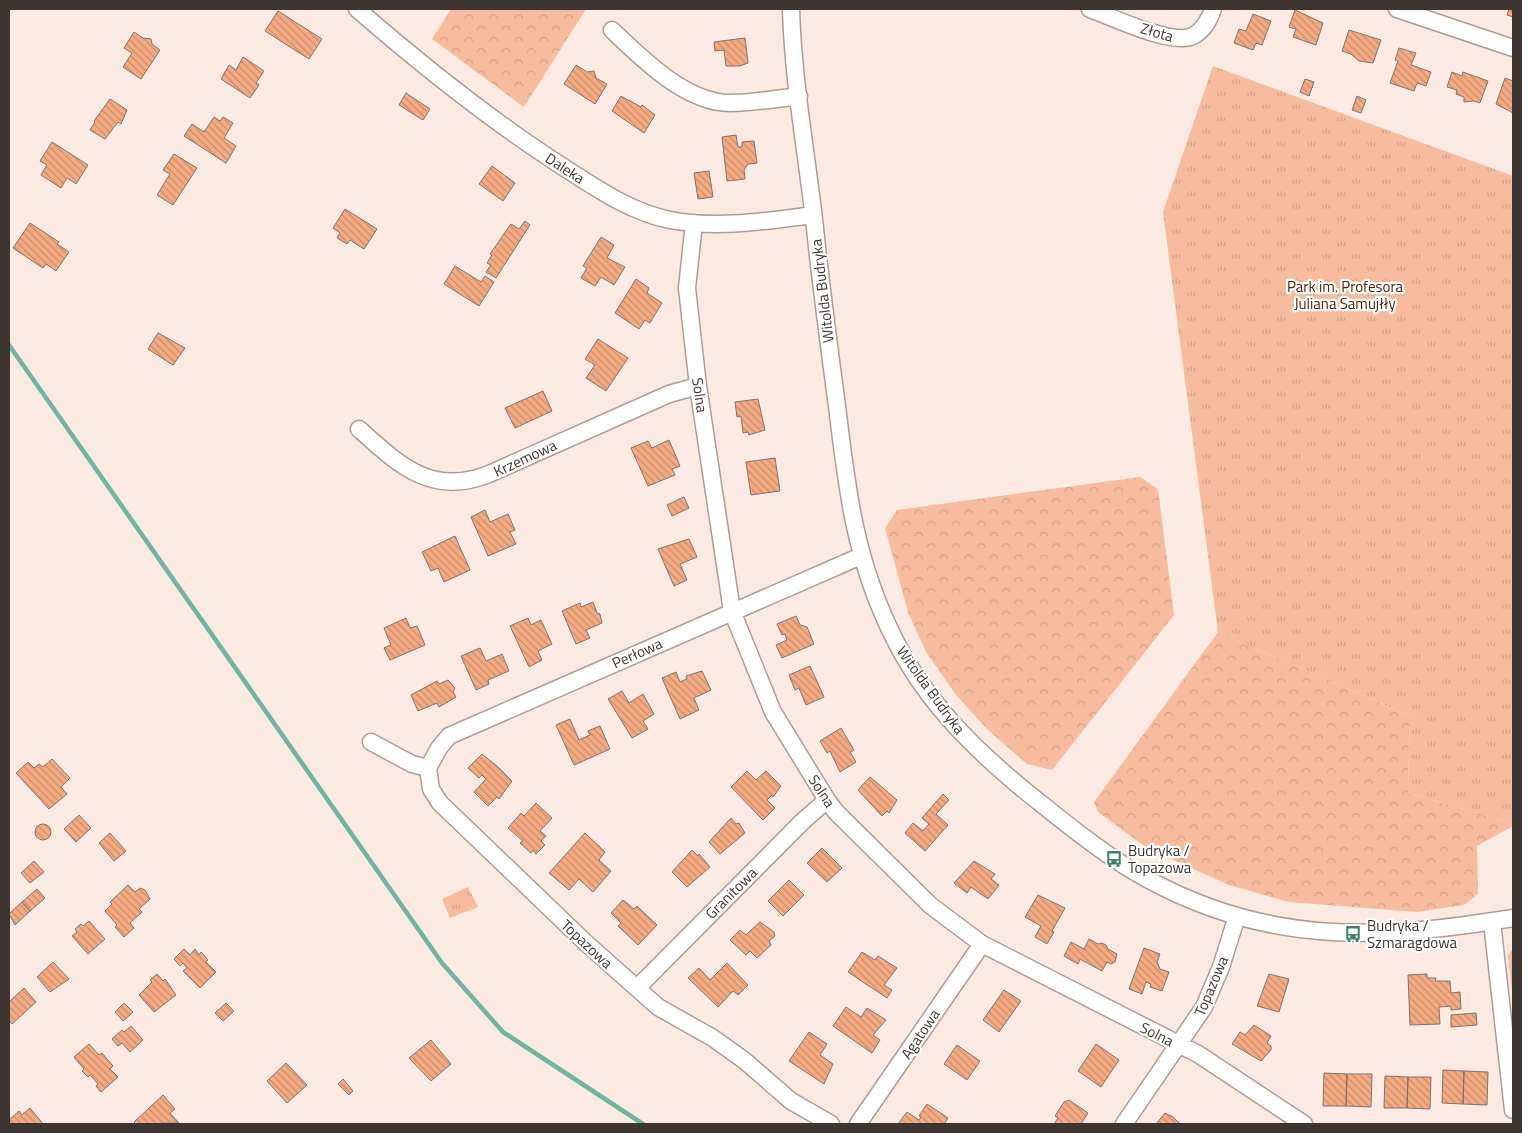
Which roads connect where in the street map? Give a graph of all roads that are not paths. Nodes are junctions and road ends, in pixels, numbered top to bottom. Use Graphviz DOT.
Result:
graph roads {
  1 [pos="357,9"];
  2 [pos="791,9"];
  3 [pos="1090,9"];
  4 [pos="1213,9"];
  5 [pos="1398,9"];
  6 [pos="612,30"];
  7 [pos="1513,48"];
  8 [pos="799,96"];
  9 [pos="814,216"];
  10 [pos="694,223"];
  11 [pos="698,386"];
  12 [pos="359,429"];
  13 [pos="861,556"];
  14 [pos="732,612"];
  15 [pos="371,742"];
  16 [pos="428,768"];
  17 [pos="827,800"];
  18 [pos="1237,916"];
  19 [pos="1513,918"];
  20 [pos="1492,922"];
  21 [pos="982,944"];
  22 [pos="637,988"];
  23 [pos="1178,1045"];
  24 [pos="1513,1110"];
  25 [pos="831,1124"];
  26 [pos="858,1124"];
  27 [pos="1124,1124"];
  28 [pos="1304,1124"];
  1 -- 10 [label="street, Daleka"];
  2 -- 8 [label="street, Witolda Budryka"];
  3 -- 4 [label="street, Złota"];
  5 -- 7 [label="street"];
  6 -- 8 [label="street"];
  8 -- 9 [label="street, Witolda Budryka"];
  9 -- 10 [label="street, Daleka"];
  9 -- 13 [label="street, Witolda Budryka"];
  10 -- 11 [label="street, Solna"];
  11 -- 12 [label="street, Krzemowa"];
  11 -- 14 [label="street, Solna"];
  13 -- 14 [label="street, Perłowa"];
  13 -- 18 [label="street, Witolda Budryka"];
  14 -- 16 [label="street, Perłowa"];
  14 -- 17 [label="street, Solna"];
  15 -- 16 [label="street"];
  16 -- 22 [label="street, Topazowa"];
  17 -- 21 [label="street, Solna"];
  17 -- 22 [label="street, Granitowa"];
  18 -- 20 [label="street, Witolda Budryka"];
  18 -- 23 [label="street, Topazowa"];
  19 -- 20 [label="street, Witolda Budryka"];
  20 -- 24 [label="street"];
  21 -- 23 [label="street, Solna"];
  21 -- 26 [label="street, Agatowa"];
  22 -- 25 [label="street, Topazowa"];
  23 -- 27 [label="street, Topazowa"];
  23 -- 28 [label="street, Solna"];
}
